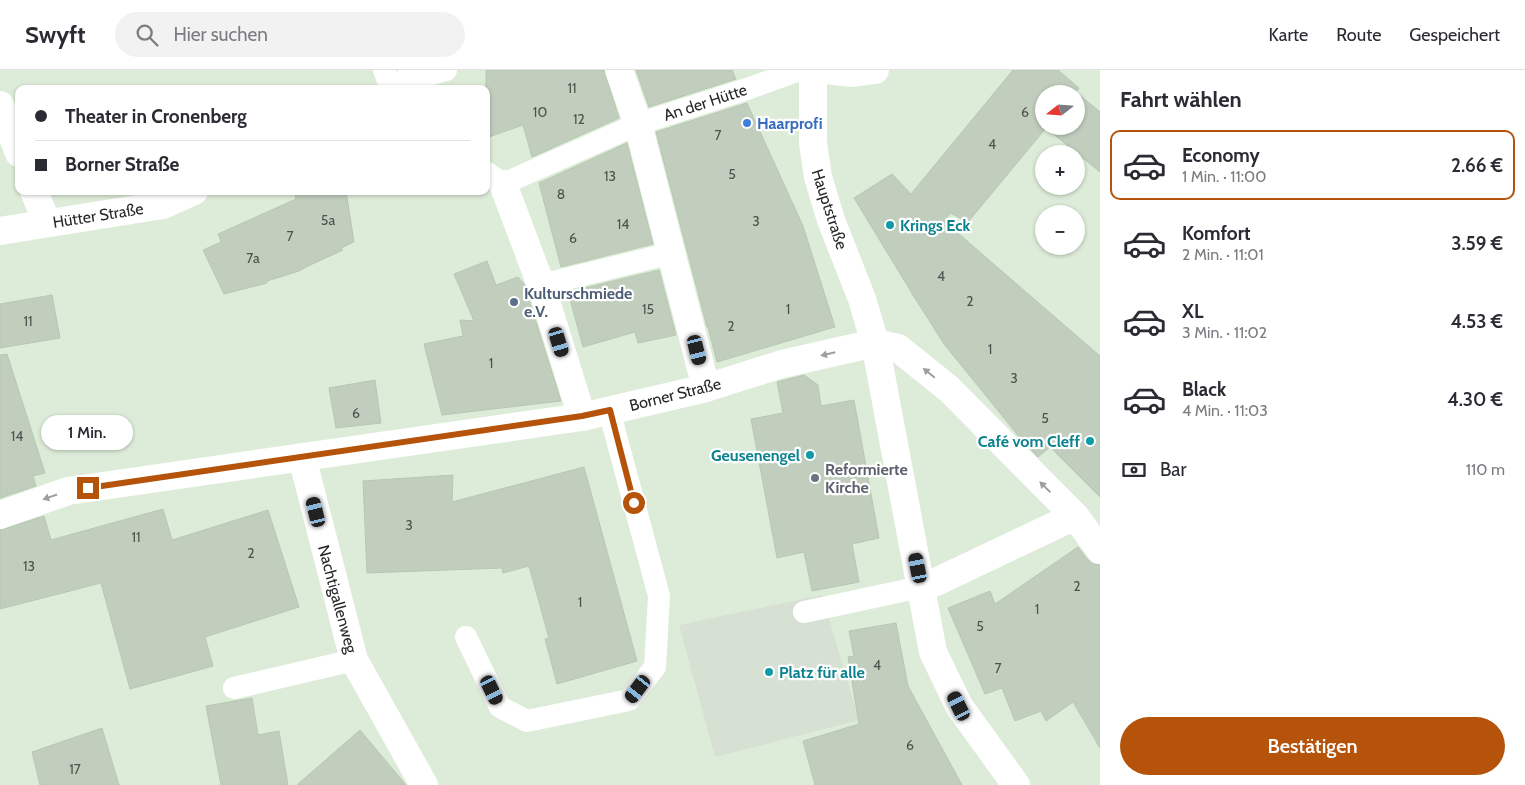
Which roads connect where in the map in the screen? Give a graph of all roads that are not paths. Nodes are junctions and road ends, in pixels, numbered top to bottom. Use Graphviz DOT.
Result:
graph roads {
  1 [pos="446,70"];
  2 [pos="619,70"];
  3 [pos="800,70"];
  4 [pos="813,70"];
  5 [pos="827,70"];
  6 [pos="875,70"];
  7 [pos="397,84"];
  8 [pos="0,105"];
  9 [pos="638,124"];
  10 [pos="15,142"];
  11 [pos="494,178"];
  12 [pos="36,195"];
  13 [pos="185,195"];
  14 [pos="47,223"];
  15 [pos="0,231"];
  16 [pos="672,253"];
  17 [pos="541,285"];
  18 [pos="876,343"];
  19 [pos="706,388"];
  20 [pos="610,410"];
  21 [pos="582,416"];
  22 [pos="302,457"];
  23 [pos="0,515"];
  24 [pos="1075,516"];
  25 [pos="1100,550"];
  26 [pos="922,587"];
  27 [pos="804,612"];
  28 [pos="466,637"];
  29 [pos="354,660"];
  30 [pos="234,688"];
  31 [pos="424,785"];
  32 [pos="1016,785"];
  1 -- 7 [label="lane"];
  2 -- 9 [label="street"];
  3 -- 9 [label="lane, An der Hütte"];
  4 -- 18 [label="street, Hauptstraße"];
  5 -- 6 [label="street"];
  8 -- 10 [label="street"];
  9 -- 11 [label="lane, An der Hütte"];
  9 -- 16 [label="street"];
  11 -- 17 [label="street, An der Hütte"];
  12 -- 14 [label="street"];
  13 -- 14 [label="street, Hütter Straße"];
  14 -- 15 [label="street, Hütter Straße"];
  16 -- 17 [label="lane"];
  16 -- 19 [label="street"];
  17 -- 21 [label="street, An der Hütte"];
  18 -- 19 [label="street, Borner Straße, one-way"];
  24 -- 18 [label="street, one-way"];
  18 -- 26 [label="street, Hauptstraße"];
  19 -- 20 [label="street, Borner Straße"];
  20 -- 21 [label="street, Borner Straße"];
  20 -- 28 [label="lane"];
  21 -- 22 [label="street, Borner Straße"];
  22 -- 23 [label="street, Borner Straße, one-way"];
  22 -- 29 [label="street, Nachtigallenweg"];
  24 -- 25 [label="street"];
  24 -- 26 [label="street"];
  26 -- 27 [label="lane"];
  26 -- 32 [label="street, Hauptstraße"];
  29 -- 30 [label="lane"];
  29 -- 31 [label="street, Nachtigallenweg"];
}
